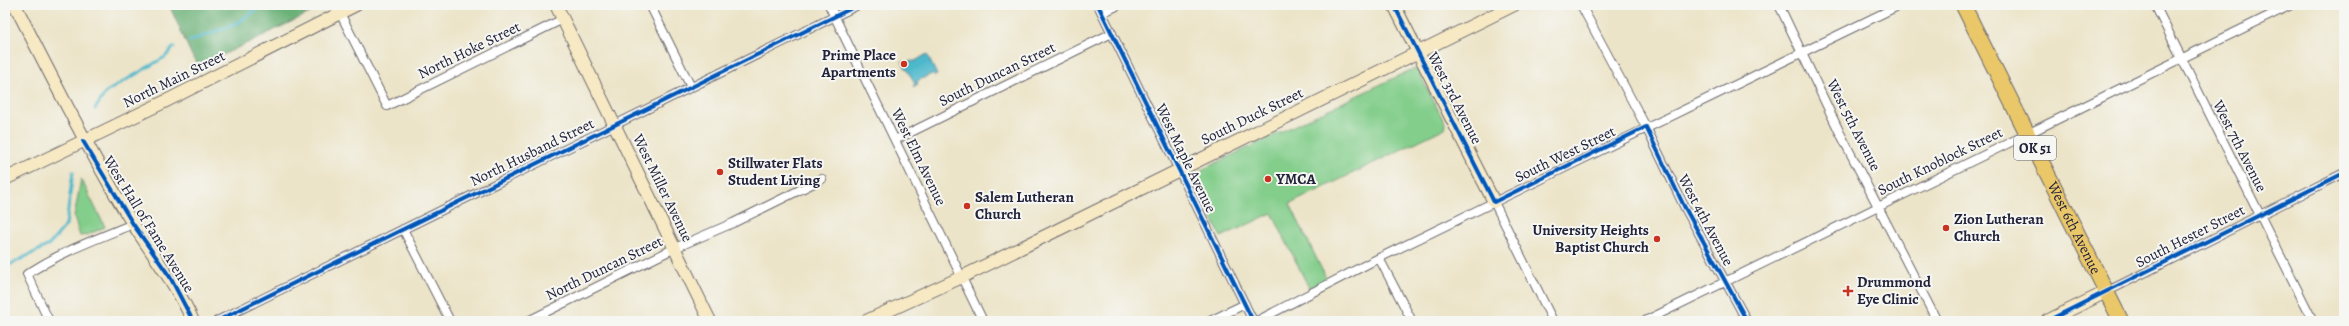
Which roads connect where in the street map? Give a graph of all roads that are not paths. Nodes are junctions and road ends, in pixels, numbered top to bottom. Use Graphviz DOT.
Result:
graph roads {
  1 [pos="15,5"];
  2 [pos="356,5"];
  3 [pos="556,5"];
  4 [pos="650,5"];
  5 [pos="829,5"];
  6 [pos="858,5"];
  7 [pos="1098,5"];
  8 [pos="1119,5"];
  9 [pos="1394,5"];
  10 [pos="1514,5"];
  11 [pos="1581,5"];
  12 [pos="1778,5"];
  13 [pos="1900,5"];
  14 [pos="1963,5"];
  15 [pos="2155,5"];
  16 [pos="2291,5"];
  17 [pos="340,13"];
  18 [pos="1102,13"];
  19 [pos="834,17"];
  20 [pos="563,19"];
  21 [pos="1112,33"];
  22 [pos="1802,51"];
  23 [pos="1418,52"];
  24 [pos="2181,59"];
  25 [pos="691,88"];
  26 [pos="615,125"];
  27 [pos="1646,128"];
  28 [pos="2027,134"];
  29 [pos="895,140"];
  30 [pos="84,141"];
  31 [pos="1178,170"];
  32 [pos="2344,173"];
  33 [pos="5,179"];
  34 [pos="822,179"];
  35 [pos="1494,202"];
  36 [pos="1879,206"];
  37 [pos="2259,215"];
  38 [pos="133,224"];
  39 [pos="403,229"];
  40 [pos="675,248"];
  41 [pos="1379,258"];
  42 [pos="962,277"];
  43 [pos="1725,281"];
  44 [pos="2106,292"];
  45 [pos="1245,304"];
  46 [pos="49,321"];
  47 [pos="193,321"];
  48 [pos="217,321"];
  49 [pos="450,321"];
  50 [pos="528,321"];
  51 [pos="710,321"];
  52 [pos="866,321"];
  53 [pos="983,321"];
  54 [pos="1210,321"];
  55 [pos="1253,321"];
  56 [pos="1257,321"];
  57 [pos="1412,321"];
  58 [pos="1554,321"];
  59 [pos="1645,321"];
  60 [pos="1747,321"];
  61 [pos="1937,321"];
  62 [pos="2047,321"];
  63 [pos="2121,321"];
  64 [pos="2313,321"];
  1 -- 30 [label="main road, West Hall of Fame Avenue"];
  2 -- 17 [label="main road, North Main Street"];
  3 -- 20 [label="main road, West Miller Avenue"];
  4 -- 25 [label="street"];
  5 -- 19 [label="street, West Elm Avenue"];
  6 -- 19 [label="street, North Husband Street"];
  7 -- 18 [label="street, West Maple Avenue"];
  8 -- 18 [label="street"];
  9 -- 23 [label="main road, West 3rd Avenue"];
  10 -- 23 [label="main road, South Duck Street"];
  11 -- 27 [label="street, West 4th Avenue"];
  12 -- 22 [label="street, West 5th Avenue"];
  13 -- 22 [label="street, South West Street"];
  14 -- 28 [label="highway, West 6th Avenue / OK 51"];
  15 -- 24 [label="street, West 7th Avenue"];
  16 -- 24 [label="street, South Knoblock Street"];
  17 -- 20 [label="street, North Hoke Street"];
  17 -- 30 [label="main road, North Main Street"];
  18 -- 21 [label="street, West Maple Avenue"];
  19 -- 25 [label="street, North Husband Street"];
  19 -- 29 [label="street, West Elm Avenue"];
  20 -- 26 [label="main road, West Miller Avenue"];
  21 -- 29 [label="street, South Duncan Street"];
  21 -- 31 [label="street, West Maple Avenue"];
  22 -- 27 [label="street, South West Street"];
  22 -- 36 [label="street, West 5th Avenue"];
  23 -- 31 [label="main road, South Duck Street"];
  23 -- 35 [label="main road, West 3rd Avenue"];
  24 -- 28 [label="street, South Knoblock Street"];
  24 -- 37 [label="street, West 7th Avenue"];
  25 -- 26 [label="street, North Husband Street"];
  26 -- 39 [label="street, North Husband Street"];
  26 -- 40 [label="main road, West Miller Avenue"];
  27 -- 35 [label="street, South West Street"];
  27 -- 43 [label="street, West 4th Avenue"];
  28 -- 36 [label="street, South Knoblock Street"];
  28 -- 44 [label="highway, West 6th Avenue / OK 51"];
  29 -- 42 [label="street, West Elm Avenue"];
  30 -- 33 [label="main road, North Main Street"];
  30 -- 38 [label="main road, West Hall of Fame Avenue"];
  31 -- 42 [label="main road, South Duck Street"];
  31 -- 45 [label="street, West Maple Avenue"];
  32 -- 37 [label="street, South Hester Street"];
  34 -- 40 [label="street, North Duncan Street"];
  35 -- 41 [label="street, South West Street"];
  35 -- 58 [label="street, West 3rd Avenue"];
  36 -- 43 [label="street, South Knoblock Street"];
  36 -- 61 [label="street, West 5th Avenue"];
  37 -- 44 [label="street, South Hester Street"];
  37 -- 64 [label="street, West 7th Avenue"];
  38 -- 46 [label="street"];
  38 -- 47 [label="main road, West Hall of Fame Avenue"];
  39 -- 48 [label="street, North Husband Street"];
  39 -- 49 [label="street"];
  40 -- 50 [label="street, North Duncan Street"];
  40 -- 51 [label="main road, West Miller Avenue"];
  41 -- 56 [label="street, South West Street"];
  41 -- 57 [label="street"];
  42 -- 52 [label="main road, South Duck Street"];
  42 -- 53 [label="street, West Elm Avenue"];
  43 -- 59 [label="street, South Knoblock Street"];
  43 -- 60 [label="street, West 4th Avenue"];
  44 -- 62 [label="main road, South Hester Street"];
  44 -- 63 [label="highway, West 6th Avenue / OK 51"];
  45 -- 54 [label="street"];
  45 -- 55 [label="street, West Maple Avenue"];
}
